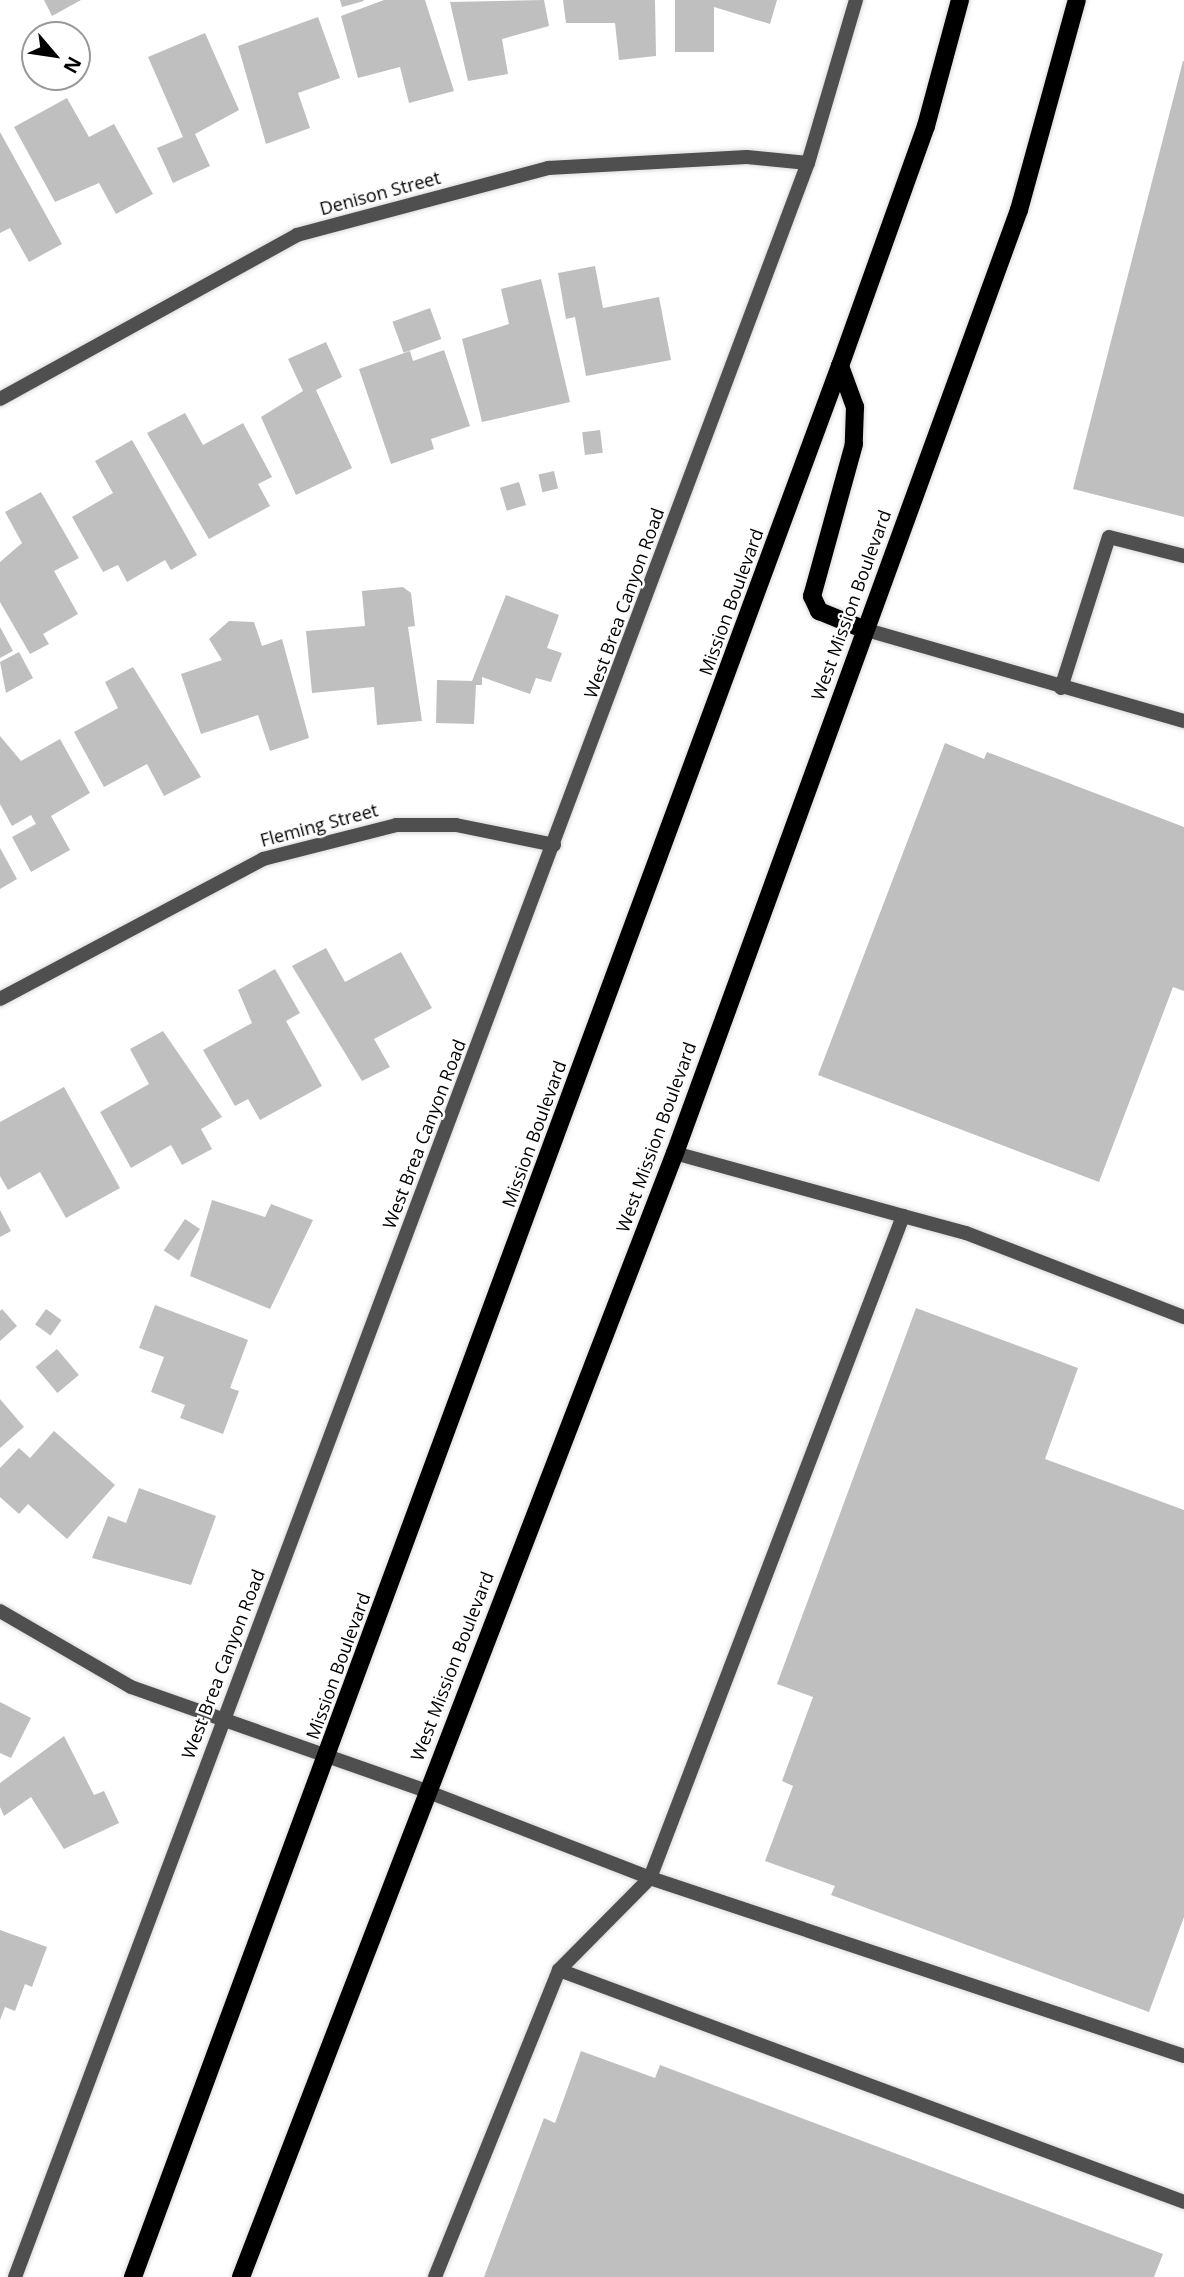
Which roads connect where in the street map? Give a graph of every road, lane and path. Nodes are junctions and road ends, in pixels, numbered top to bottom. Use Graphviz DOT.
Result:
graph roads {
  1 [pos="856,0"];
  2 [pos="960,0"];
  3 [pos="1077,0"];
  4 [pos="808,163"];
  5 [pos="840,366"];
  6 [pos="0,399"];
  7 [pos="1184,556"];
  8 [pos="863,629"];
  9 [pos="1062,688"];
  10 [pos="1184,721"];
  11 [pos="554,845"];
  12 [pos="0,999"];
  13 [pos="674,1153"];
  14 [pos="903,1216"];
  15 [pos="1184,1317"];
  16 [pos="0,1612"];
  17 [pos="221,1721"];
  18 [pos="327,1758"];
  19 [pos="426,1791"];
  20 [pos="650,1878"];
  21 [pos="559,1970"];
  22 [pos="1184,2056"];
  23 [pos="1184,2202"];
  24 [pos="15,2277"];
  25 [pos="133,2277"];
  26 [pos="241,2277"];
  27 [pos="435,2277"];
  1 -- 4 [label="street, West Brea Canyon Road"];
  2 -- 5 [label="main road, Mission Boulevard"];
  3 -- 8 [label="main road, West Mission Boulevard"];
  4 -- 6 [label="street, Denison Street"];
  4 -- 11 [label="street, West Brea Canyon Road"];
  5 -- 8 [label="main road"];
  5 -- 18 [label="main road, Mission Boulevard"];
  7 -- 9 [label="street"];
  8 -- 9 [label="street"];
  8 -- 13 [label="main road, West Mission Boulevard"];
  9 -- 10 [label="street"];
  11 -- 12 [label="street, Fleming Street"];
  11 -- 17 [label="street, West Brea Canyon Road"];
  13 -- 14 [label="street"];
  13 -- 19 [label="main road, West Mission Boulevard"];
  14 -- 15 [label="street"];
  14 -- 20 [label="street"];
  16 -- 17 [label="street"];
  17 -- 18 [label="street"];
  17 -- 24 [label="street, West Brea Canyon Road"];
  18 -- 19 [label="street"];
  18 -- 25 [label="main road, Mission Boulevard"];
  19 -- 20 [label="street"];
  19 -- 26 [label="main road, West Mission Boulevard"];
  20 -- 21 [label="street"];
  20 -- 22 [label="street"];
  21 -- 23 [label="street"];
  21 -- 27 [label="street"];
}
